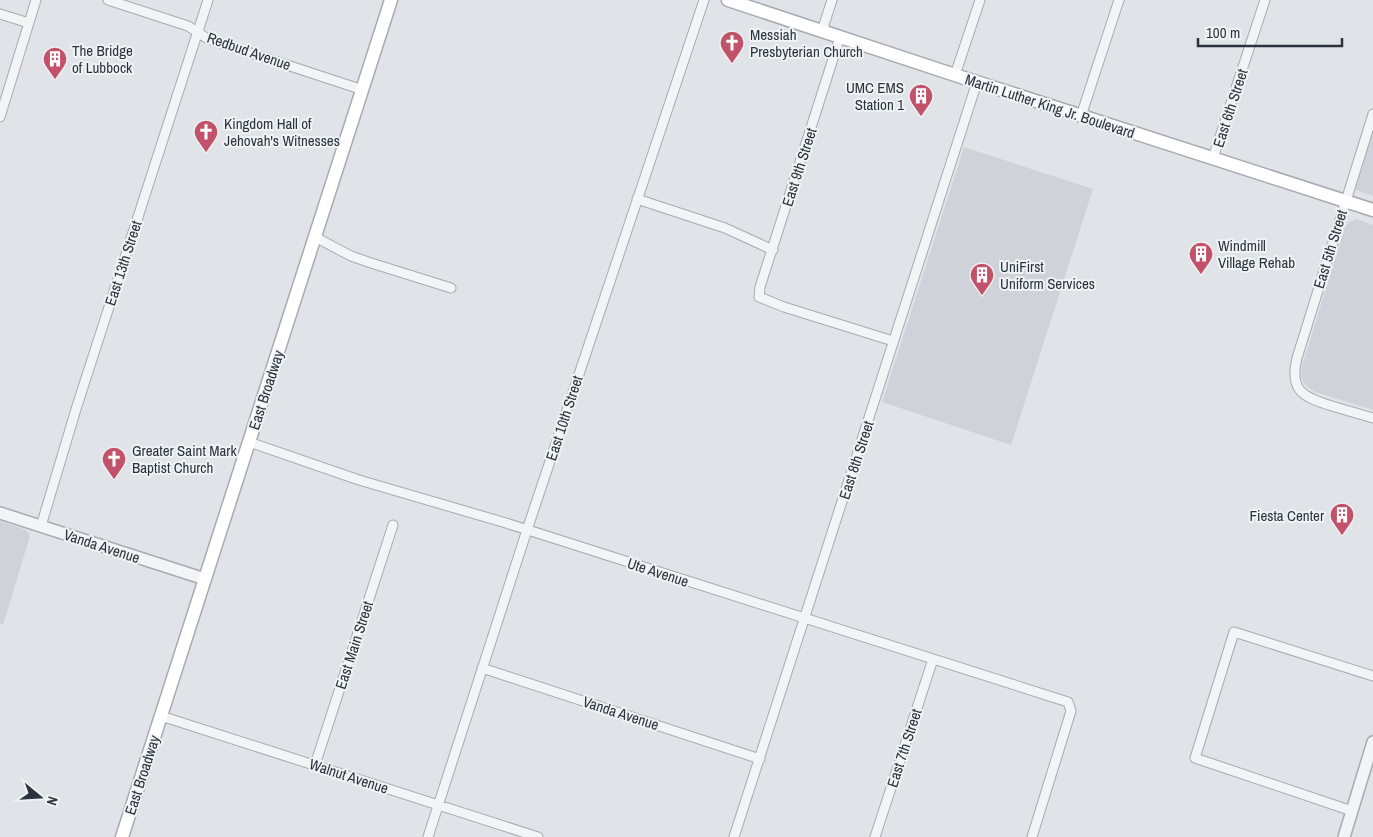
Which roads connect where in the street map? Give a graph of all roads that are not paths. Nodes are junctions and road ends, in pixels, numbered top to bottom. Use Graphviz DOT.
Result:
graph roads {
  1 [pos="36,0"];
  2 [pos="108,0"];
  3 [pos="208,0"];
  4 [pos="391,0"];
  5 [pos="704,0"];
  6 [pos="728,0"];
  7 [pos="832,0"];
  8 [pos="980,0"];
  9 [pos="1119,0"];
  10 [pos="1265,0"];
  11 [pos="0,14"];
  12 [pos="29,23"];
  13 [pos="822,31"];
  14 [pos="198,32"];
  15 [pos="840,37"];
  16 [pos="955,75"];
  17 [pos="977,82"];
  18 [pos="363,90"];
  19 [pos="1373,114"];
  20 [pos="1081,116"];
  21 [pos="0,117"];
  22 [pos="1213,158"];
  23 [pos="637,199"];
  24 [pos="1345,201"];
  25 [pos="1373,210"];
  26 [pos="315,237"];
  27 [pos="773,250"];
  28 [pos="452,288"];
  29 [pos="893,341"];
  30 [pos="1373,418"];
  31 [pos="249,442"];
  32 [pos="0,513"];
  33 [pos="393,525"];
  34 [pos="41,526"];
  35 [pos="527,530"];
  36 [pos="205,579"];
  37 [pos="805,618"];
  38 [pos="933,659"];
  39 [pos="482,668"];
  40 [pos="1373,676"];
  41 [pos="161,716"];
  42 [pos="1373,742"];
  43 [pos="760,759"];
  44 [pos="315,765"];
  45 [pos="438,805"];
  46 [pos="1352,811"];
  47 [pos="122,837"];
  48 [pos="428,837"];
  49 [pos="538,837"];
  50 [pos="734,837"];
  51 [pos="875,837"];
  52 [pos="1032,837"];
  53 [pos="1344,837"];
  1 -- 12 [label="street"];
  2 -- 14 [label="street, Redbud Avenue"];
  3 -- 14 [label="street, East 13th Street"];
  4 -- 18 [label="main road, East Broadway"];
  5 -- 23 [label="street, East 10th Street"];
  6 -- 13 [label="main road, Martin Luther King Jr. Boulevard"];
  7 -- 13 [label="street"];
  8 -- 16 [label="street"];
  9 -- 20 [label="street"];
  10 -- 22 [label="street, East 6th Street"];
  11 -- 12 [label="street"];
  12 -- 21 [label="street"];
  13 -- 15 [label="main road, Martin Luther King Jr. Boulevard"];
  14 -- 18 [label="street, Redbud Avenue"];
  14 -- 34 [label="street, East 13th Street"];
  15 -- 16 [label="main road, Martin Luther King Jr. Boulevard"];
  15 -- 27 [label="street, East 9th Street"];
  16 -- 17 [label="main road, Martin Luther King Jr. Boulevard"];
  17 -- 20 [label="main road, Martin Luther King Jr. Boulevard"];
  17 -- 29 [label="street, East 8th Street"];
  18 -- 26 [label="main road, East Broadway"];
  19 -- 24 [label="street, East 5th Street"];
  20 -- 22 [label="main road, Martin Luther King Jr. Boulevard"];
  22 -- 24 [label="main road, Martin Luther King Jr. Boulevard"];
  23 -- 27 [label="street"];
  23 -- 35 [label="street, East 10th Street"];
  24 -- 25 [label="main road, Martin Luther King Jr. Boulevard"];
  24 -- 30 [label="street, East 5th Street"];
  26 -- 28 [label="street"];
  26 -- 31 [label="main road, East Broadway"];
  27 -- 29 [label="street, East 9th Street"];
  29 -- 37 [label="street, East 8th Street"];
  31 -- 35 [label="street, Ute Avenue"];
  31 -- 36 [label="main road, East Broadway"];
  32 -- 34 [label="street, Vanda Avenue"];
  33 -- 44 [label="street, East Main Street"];
  34 -- 36 [label="street, Vanda Avenue"];
  35 -- 37 [label="street, Ute Avenue"];
  35 -- 39 [label="street, East 10th Street"];
  36 -- 41 [label="main road, East Broadway"];
  37 -- 38 [label="street, Ute Avenue"];
  37 -- 43 [label="street, East 8th Street"];
  38 -- 51 [label="street, East 7th Street"];
  38 -- 52 [label="street, Ute Avenue"];
  39 -- 43 [label="street, Vanda Avenue"];
  39 -- 45 [label="street, East 10th Street"];
  40 -- 46 [label="street"];
  41 -- 44 [label="street, Walnut Avenue"];
  41 -- 47 [label="main road, East Broadway"];
  42 -- 46 [label="street"];
  43 -- 50 [label="street, East 8th Street"];
  44 -- 45 [label="street, Walnut Avenue"];
  45 -- 48 [label="street, East 10th Street"];
  45 -- 49 [label="street, Walnut Avenue"];
  46 -- 53 [label="street"];
}
